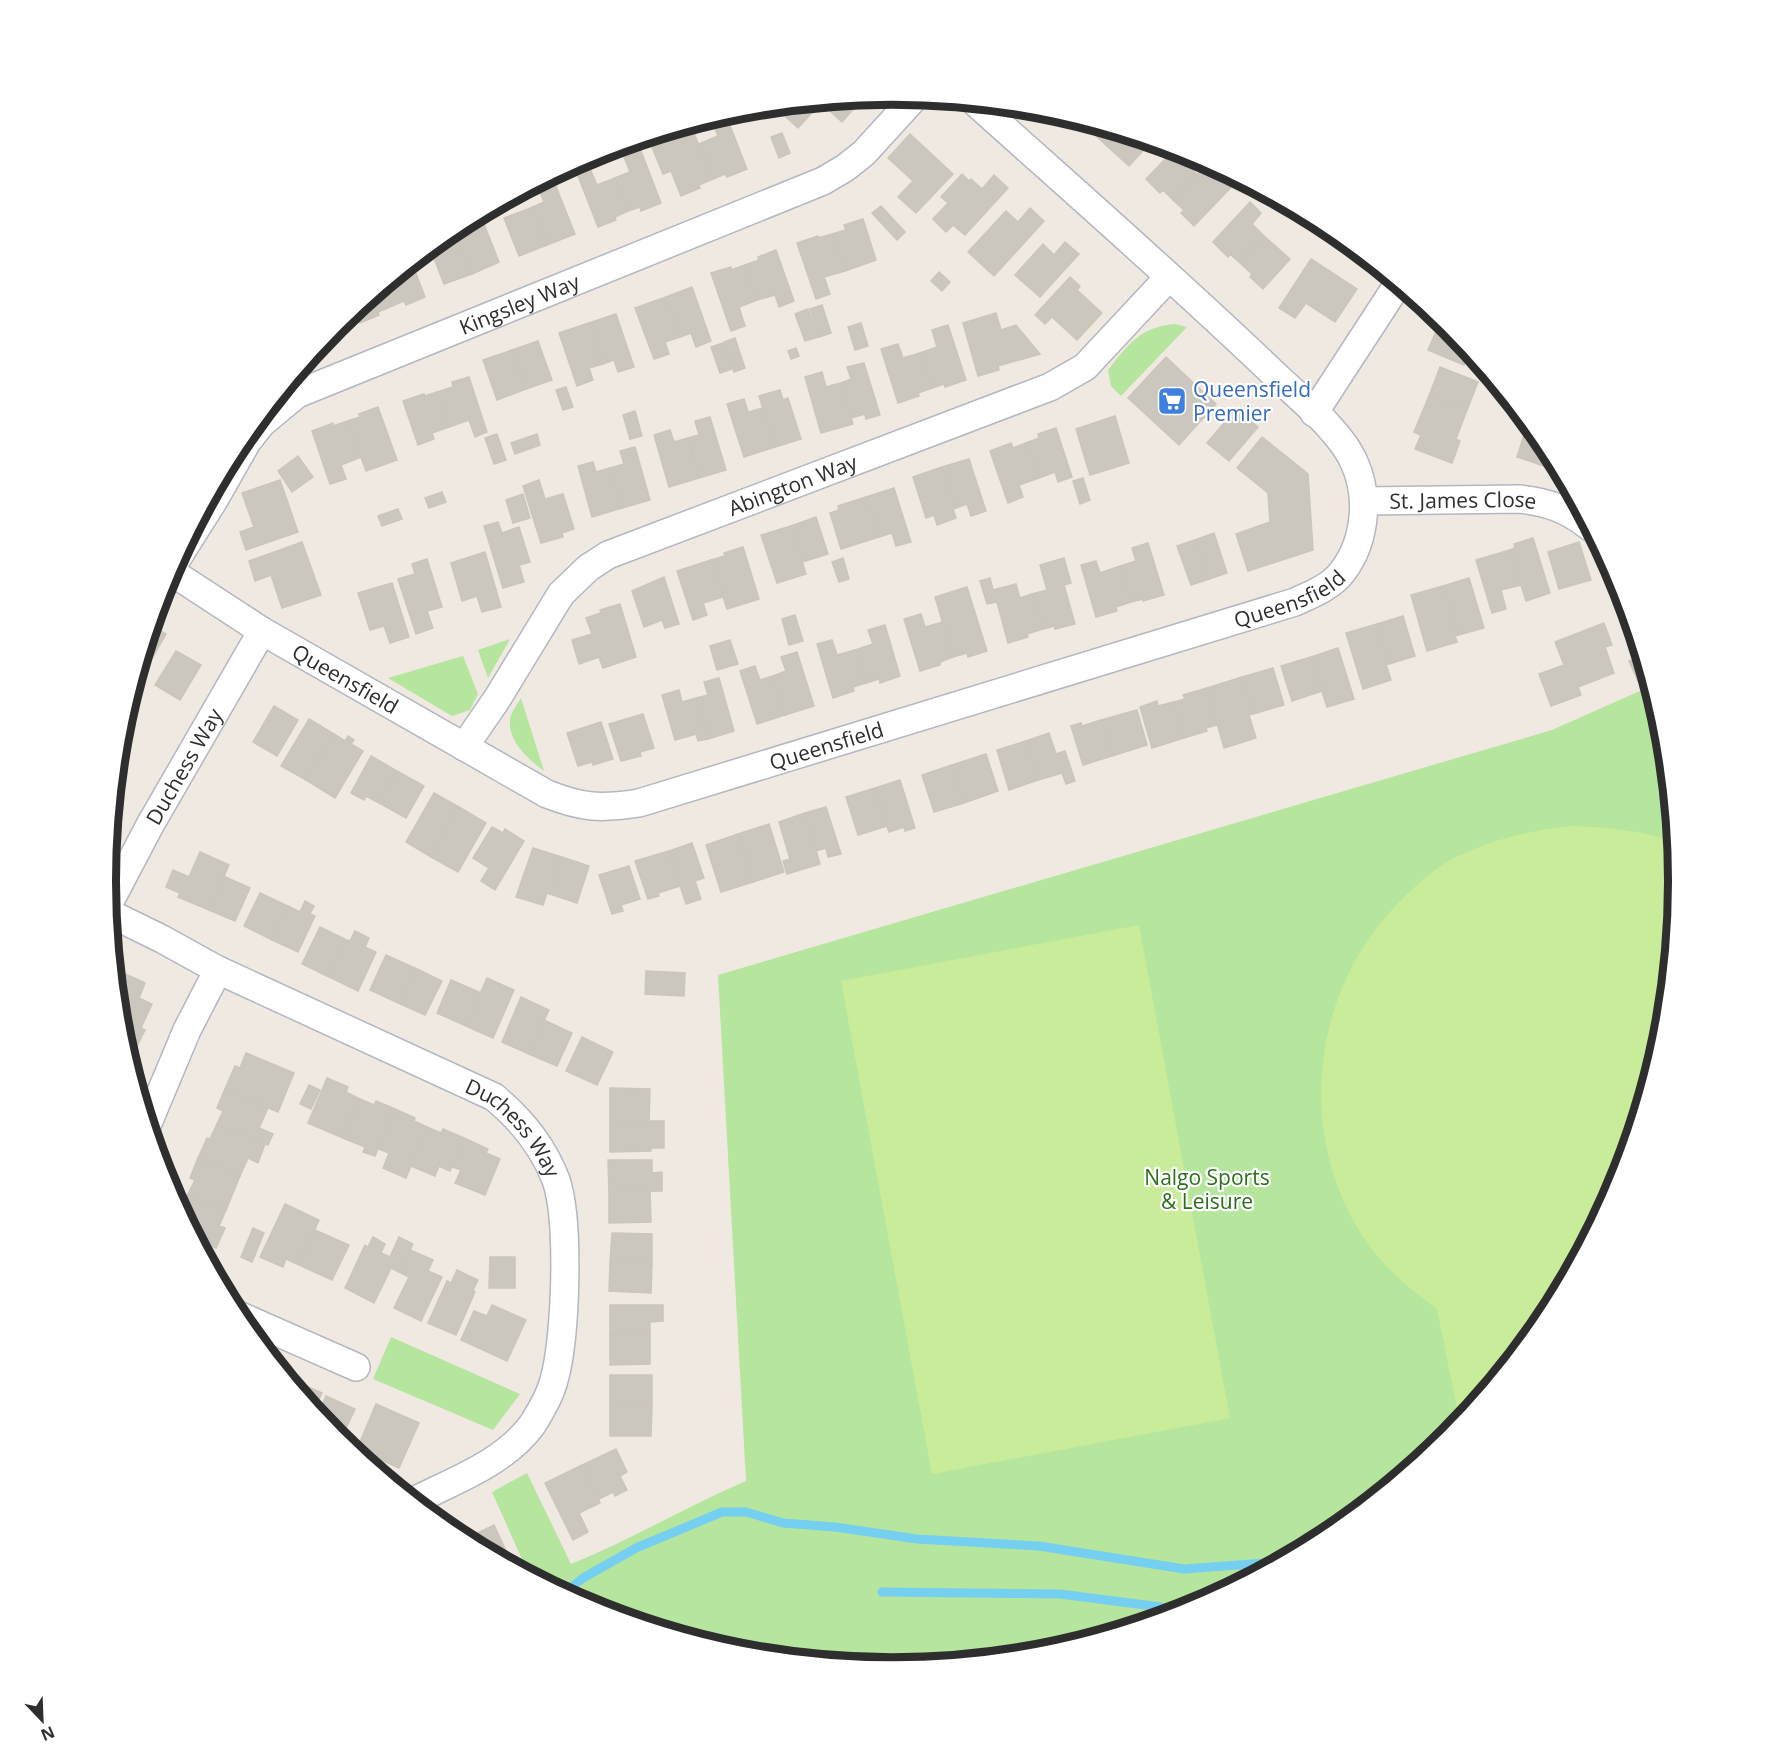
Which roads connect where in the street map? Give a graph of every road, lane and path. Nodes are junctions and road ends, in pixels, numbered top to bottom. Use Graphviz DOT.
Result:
graph roads {
  1 [pos="907,106"];
  2 [pos="985,111"];
  3 [pos="1169,277"];
  4 [pos="1394,290"];
  5 [pos="1314,413"];
  6 [pos="272,415"];
  7 [pos="1364,501"];
  8 [pos="1578,519"];
  9 [pos="178,576"];
  10 [pos="262,631"];
  11 [pos="464,747"];
  12 [pos="116,889"];
  13 [pos="117,917"];
  14 [pos="218,970"];
  15 [pos="152,1114"];
  16 [pos="254,1322"];
  17 [pos="356,1367"];
  18 [pos="421,1497"];
  1 -- 6 [label="street, Kingsley Way"];
  2 -- 3 [label="street, Queensfield"];
  3 -- 5 [label="street, Queensfield"];
  3 -- 11 [label="street, Abington Way"];
  4 -- 5 [label="street"];
  5 -- 7 [label="street, Queensfield"];
  7 -- 8 [label="street, St. James Close"];
  7 -- 11 [label="street, Queensfield"];
  9 -- 10 [label="street, Queensfield"];
  10 -- 11 [label="street, Queensfield"];
  10 -- 12 [label="street, Duchess Way"];
  13 -- 14 [label="street, Duchess Way"];
  14 -- 15 [label="street"];
  14 -- 18 [label="street, Duchess Way"];
  16 -- 17 [label="street"];
}
